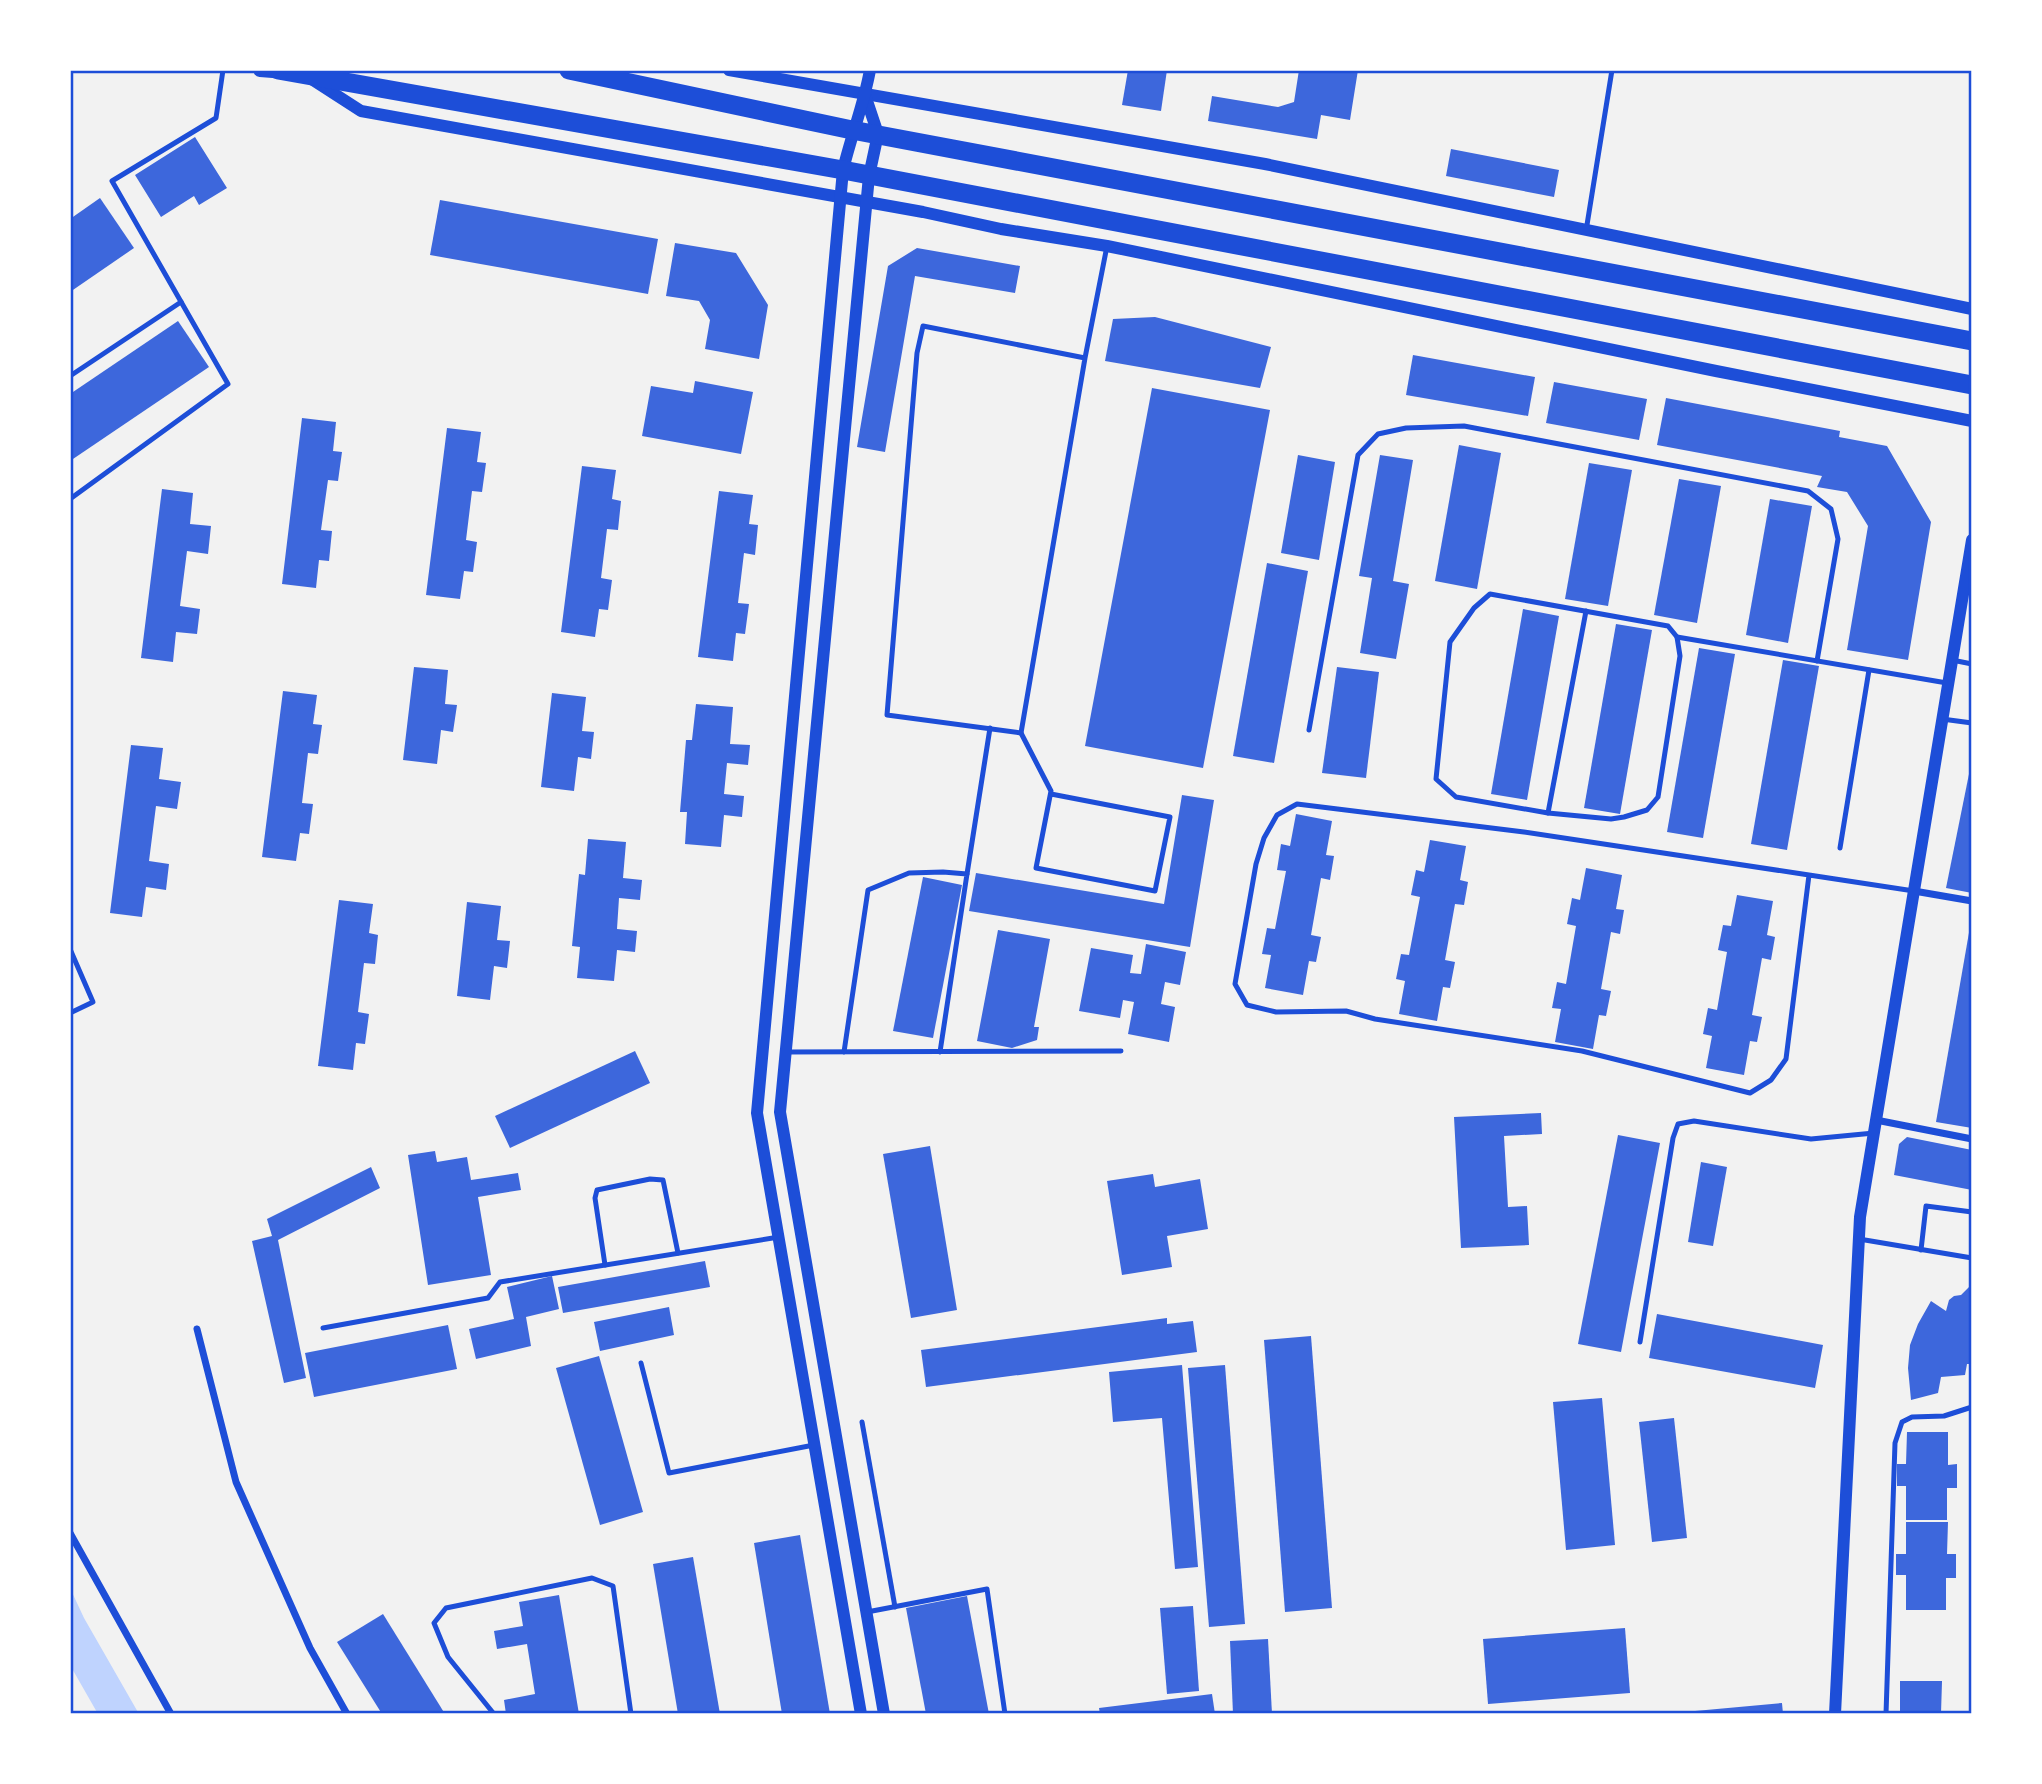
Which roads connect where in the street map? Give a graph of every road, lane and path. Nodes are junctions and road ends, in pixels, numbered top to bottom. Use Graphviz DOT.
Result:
graph roads {
  1 [pos="223,70"];
  2 [pos="260,70"];
  3 [pos="569,70"];
  4 [pos="729,70"];
  5 [pos="870,70"];
  6 [pos="1612,70"];
  7 [pos="291,73"];
  8 [pos="865,94"];
  9 [pos="852,130"];
  10 [pos="878,134"];
  11 [pos="843,170"];
  12 [pos="869,176"];
  13 [pos="841,199"];
  14 [pos="866,204"];
  15 [pos="1586,231"];
  16 [pos="1107,246"];
  17 [pos="181,302"];
  18 [pos="1972,309"];
  19 [pos="1972,341"];
  20 [pos="1085,358"];
  21 [pos="70,376"];
  22 [pos="1972,385"];
  23 [pos="1972,421"];
  24 [pos="70,499"];
  25 [pos="1972,540"];
  26 [pos="1586,611"];
  27 [pos="1677,636"];
  28 [pos="1952,660"];
  29 [pos="1816,661"];
  30 [pos="1972,664"];
  31 [pos="1869,670"];
  32 [pos="1948,683"];
  33 [pos="1942,719"];
  34 [pos="1972,723"];
  35 [pos="990,729"];
  36 [pos="1309,730"];
  37 [pos="1021,733"];
  38 [pos="1051,794"];
  39 [pos="1548,813"];
  40 [pos="1840,848"];
  41 [pos="967,874"];
  42 [pos="1809,875"];
  43 [pos="1914,891"];
  44 [pos="1972,901"];
  45 [pos="70,950"];
  46 [pos="70,1013"];
  47 [pos="1121,1051"];
  48 [pos="786,1052"];
  49 [pos="844,1052"];
  50 [pos="940,1052"];
  51 [pos="1876,1119"];
  52 [pos="1874,1133"];
  53 [pos="1972,1139"];
  54 [pos="1972,1212"];
  55 [pos="779,1237"];
  56 [pos="1859,1239"];
  57 [pos="1922,1250"];
  58 [pos="678,1253"];
  59 [pos="1972,1258"];
  60 [pos="606,1265"];
  61 [pos="323,1328"];
  62 [pos="197,1329"];
  63 [pos="1640,1342"];
  64 [pos="640,1363"];
  65 [pos="1972,1407"];
  66 [pos="862,1422"];
  67 [pos="814,1445"];
  68 [pos="70,1533"];
  69 [pos="895,1607"];
  70 [pos="867,1612"];
  71 [pos="171,1714"];
  72 [pos="347,1714"];
  73 [pos="494,1714"];
  74 [pos="631,1714"];
  75 [pos="861,1714"];
  76 [pos="884,1714"];
  77 [pos="1005,1714"];
  78 [pos="1835,1714"];
  79 [pos="1886,1714"];
  1 -- 17 [label="lane"];
  2 -- 7 [label="main road"];
  3 -- 9 [label="highway"];
  4 -- 8 [label="street"];
  5 -- 8 [label="street"];
  6 -- 15 [label="lane"];
  7 -- 11 [label="highway"];
  7 -- 13 [label="street"];
  8 -- 9 [label="street"];
  8 -- 10 [label="street"];
  8 -- 15 [label="street"];
  9 -- 10 [label="highway"];
  9 -- 11 [label="street"];
  10 -- 12 [label="street"];
  10 -- 19 [label="highway"];
  11 -- 12 [label="highway"];
  11 -- 13 [label="street"];
  12 -- 14 [label="street"];
  12 -- 22 [label="highway"];
  13 -- 14 [label="street"];
  13 -- 55 [label="street"];
  14 -- 16 [label="street"];
  14 -- 48 [label="street"];
  15 -- 18 [label="street"];
  16 -- 20 [label="lane"];
  16 -- 23 [label="street"];
  17 -- 21 [label="lane"];
  17 -- 24 [label="lane"];
  20 -- 35 [label="lane"];
  20 -- 37 [label="lane"];
  25 -- 28 [label="street"];
  26 -- 27 [label="lane"];
  26 -- 39 [label="lane"];
  26 -- 39 [label="lane"];
  27 -- 29 [label="lane"];
  27 -- 39 [label="lane"];
  28 -- 30 [label="lane"];
  28 -- 32 [label="street"];
  29 -- 31 [label="lane"];
  29 -- 36 [label="lane"];
  31 -- 32 [label="lane"];
  31 -- 40 [label="lane"];
  32 -- 33 [label="street"];
  33 -- 34 [label="lane"];
  33 -- 43 [label="street"];
  35 -- 37 [label="lane"];
  35 -- 41 [label="lane"];
  37 -- 38 [label="lane"];
  38 -- 38 [label="lane"];
  41 -- 49 [label="lane"];
  41 -- 50 [label="lane"];
  42 -- 42 [label="lane"];
  42 -- 43 [label="lane"];
  43 -- 44 [label="street"];
  43 -- 51 [label="street"];
  45 -- 46 [label="lane"];
  47 -- 50 [label="lane"];
  48 -- 49 [label="lane"];
  48 -- 70 [label="street"];
  49 -- 50 [label="lane"];
  51 -- 52 [label="street"];
  51 -- 53 [label="street"];
  52 -- 56 [label="street"];
  52 -- 63 [label="lane"];
  54 -- 57 [label="lane"];
  55 -- 58 [label="lane"];
  55 -- 67 [label="street"];
  56 -- 57 [label="lane"];
  56 -- 78 [label="street"];
  57 -- 59 [label="lane"];
  58 -- 60 [label="lane"];
  58 -- 60 [label="lane"];
  60 -- 61 [label="lane"];
  62 -- 72 [label="street"];
  64 -- 67 [label="lane"];
  65 -- 79 [label="lane"];
  66 -- 69 [label="lane"];
  67 -- 75 [label="street"];
  68 -- 71 [label="street"];
  69 -- 70 [label="lane"];
  69 -- 77 [label="lane"];
  70 -- 76 [label="street"];
  73 -- 74 [label="lane"];
}
